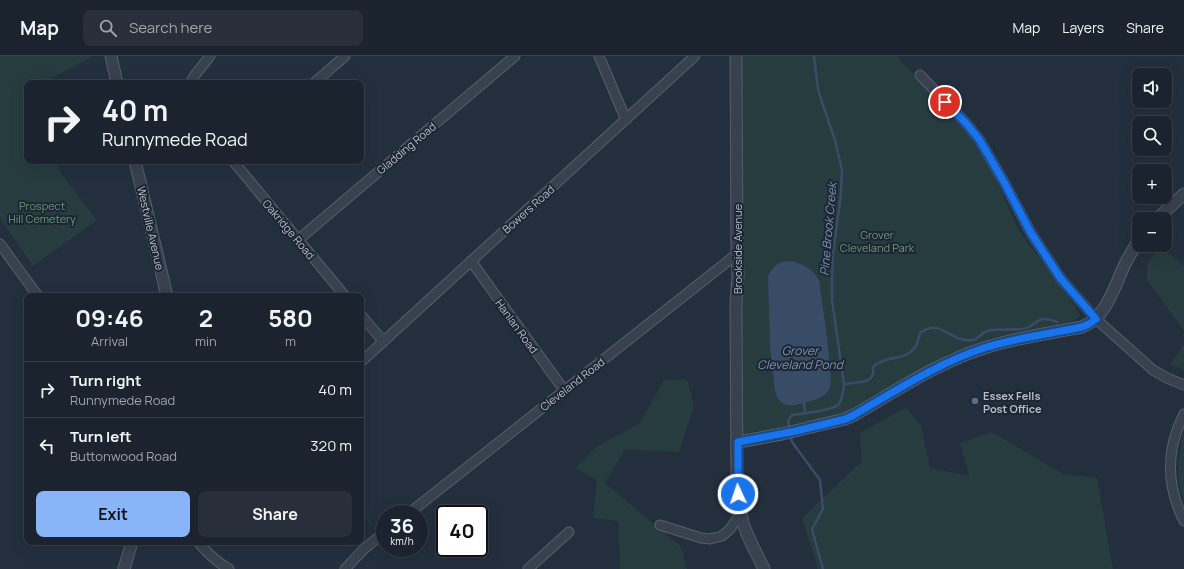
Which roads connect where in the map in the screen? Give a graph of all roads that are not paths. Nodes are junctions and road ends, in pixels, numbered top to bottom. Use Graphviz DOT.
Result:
graph roads {
  1 [pos="111,56"];
  2 [pos="210,56"];
  3 [pos="345,56"];
  4 [pos="515,56"];
  5 [pos="599,56"];
  6 [pos="695,56"];
  7 [pos="736,56"];
  8 [pos="920,75"];
  9 [pos="116,80"];
  10 [pos="192,80"];
  11 [pos="317,80"];
  12 [pos="626,120"];
  13 [pos="136,164"];
  14 [pos="235,164"];
  15 [pos="1184,194"];
  16 [pos="1165,212"];
  17 [pos="298,240"];
  18 [pos="0,244"];
  19 [pos="1132,252"];
  20 [pos="737,254"];
  21 [pos="471,261"];
  22 [pos="36,293"];
  23 [pos="166,293"];
  24 [pos="342,293"];
  25 [pos="364,319"];
  26 [pos="1096,319"];
  27 [pos="383,341"];
  28 [pos="364,359"];
  29 [pos="1184,385"];
  30 [pos="564,390"];
  31 [pos="1184,414"];
  32 [pos="738,442"];
  33 [pos="419,505"];
  34 [pos="741,513"];
  35 [pos="1184,521"];
  36 [pos="660,525"];
  37 [pos="569,532"];
  38 [pos="376,537"];
  39 [pos="364,543"];
  40 [pos="131,545"];
  41 [pos="200,545"];
  42 [pos="362,545"];
  43 [pos="124,569"];
  44 [pos="229,569"];
  45 [pos="344,569"];
  46 [pos="528,569"];
  47 [pos="764,569"];
  1 -- 9 [label="street"];
  2 -- 10 [label="street"];
  3 -- 11 [label="street"];
  4 -- 17 [label="street, Gladding Road"];
  5 -- 12 [label="street"];
  6 -- 12 [label="street, Bowers Road"];
  7 -- 20 [label="street, Brookside Avenue"];
  8 -- 26 [label="street"];
  12 -- 21 [label="street, Bowers Road"];
  13 -- 23 [label="street, Westville Avenue"];
  14 -- 17 [label="street, Oakridge Road"];
  15 -- 16 [label="street"];
  17 -- 24 [label="street, Oakridge Road"];
  18 -- 22 [label="street"];
  19 -- 26 [label="street"];
  20 -- 30 [label="street, Cleveland Road"];
  20 -- 32 [label="street, Brookside Avenue"];
  21 -- 27 [label="street, Bowers Road"];
  21 -- 30 [label="street, Hanlan Road"];
  25 -- 27 [label="street"];
  26 -- 29 [label="street"];
  26 -- 32 [label="street"];
  27 -- 28 [label="street, Bowers Road"];
  30 -- 33 [label="street, Cleveland Road"];
  31 -- 35 [label="street"];
  32 -- 34 [label="street, Brookside Avenue"];
  34 -- 36 [label="street"];
  34 -- 47 [label="street, Brookside Avenue"];
  37 -- 46 [label="street"];
  38 -- 39 [label="street"];
  40 -- 43 [label="street"];
  41 -- 44 [label="street"];
  42 -- 45 [label="street"];
}
